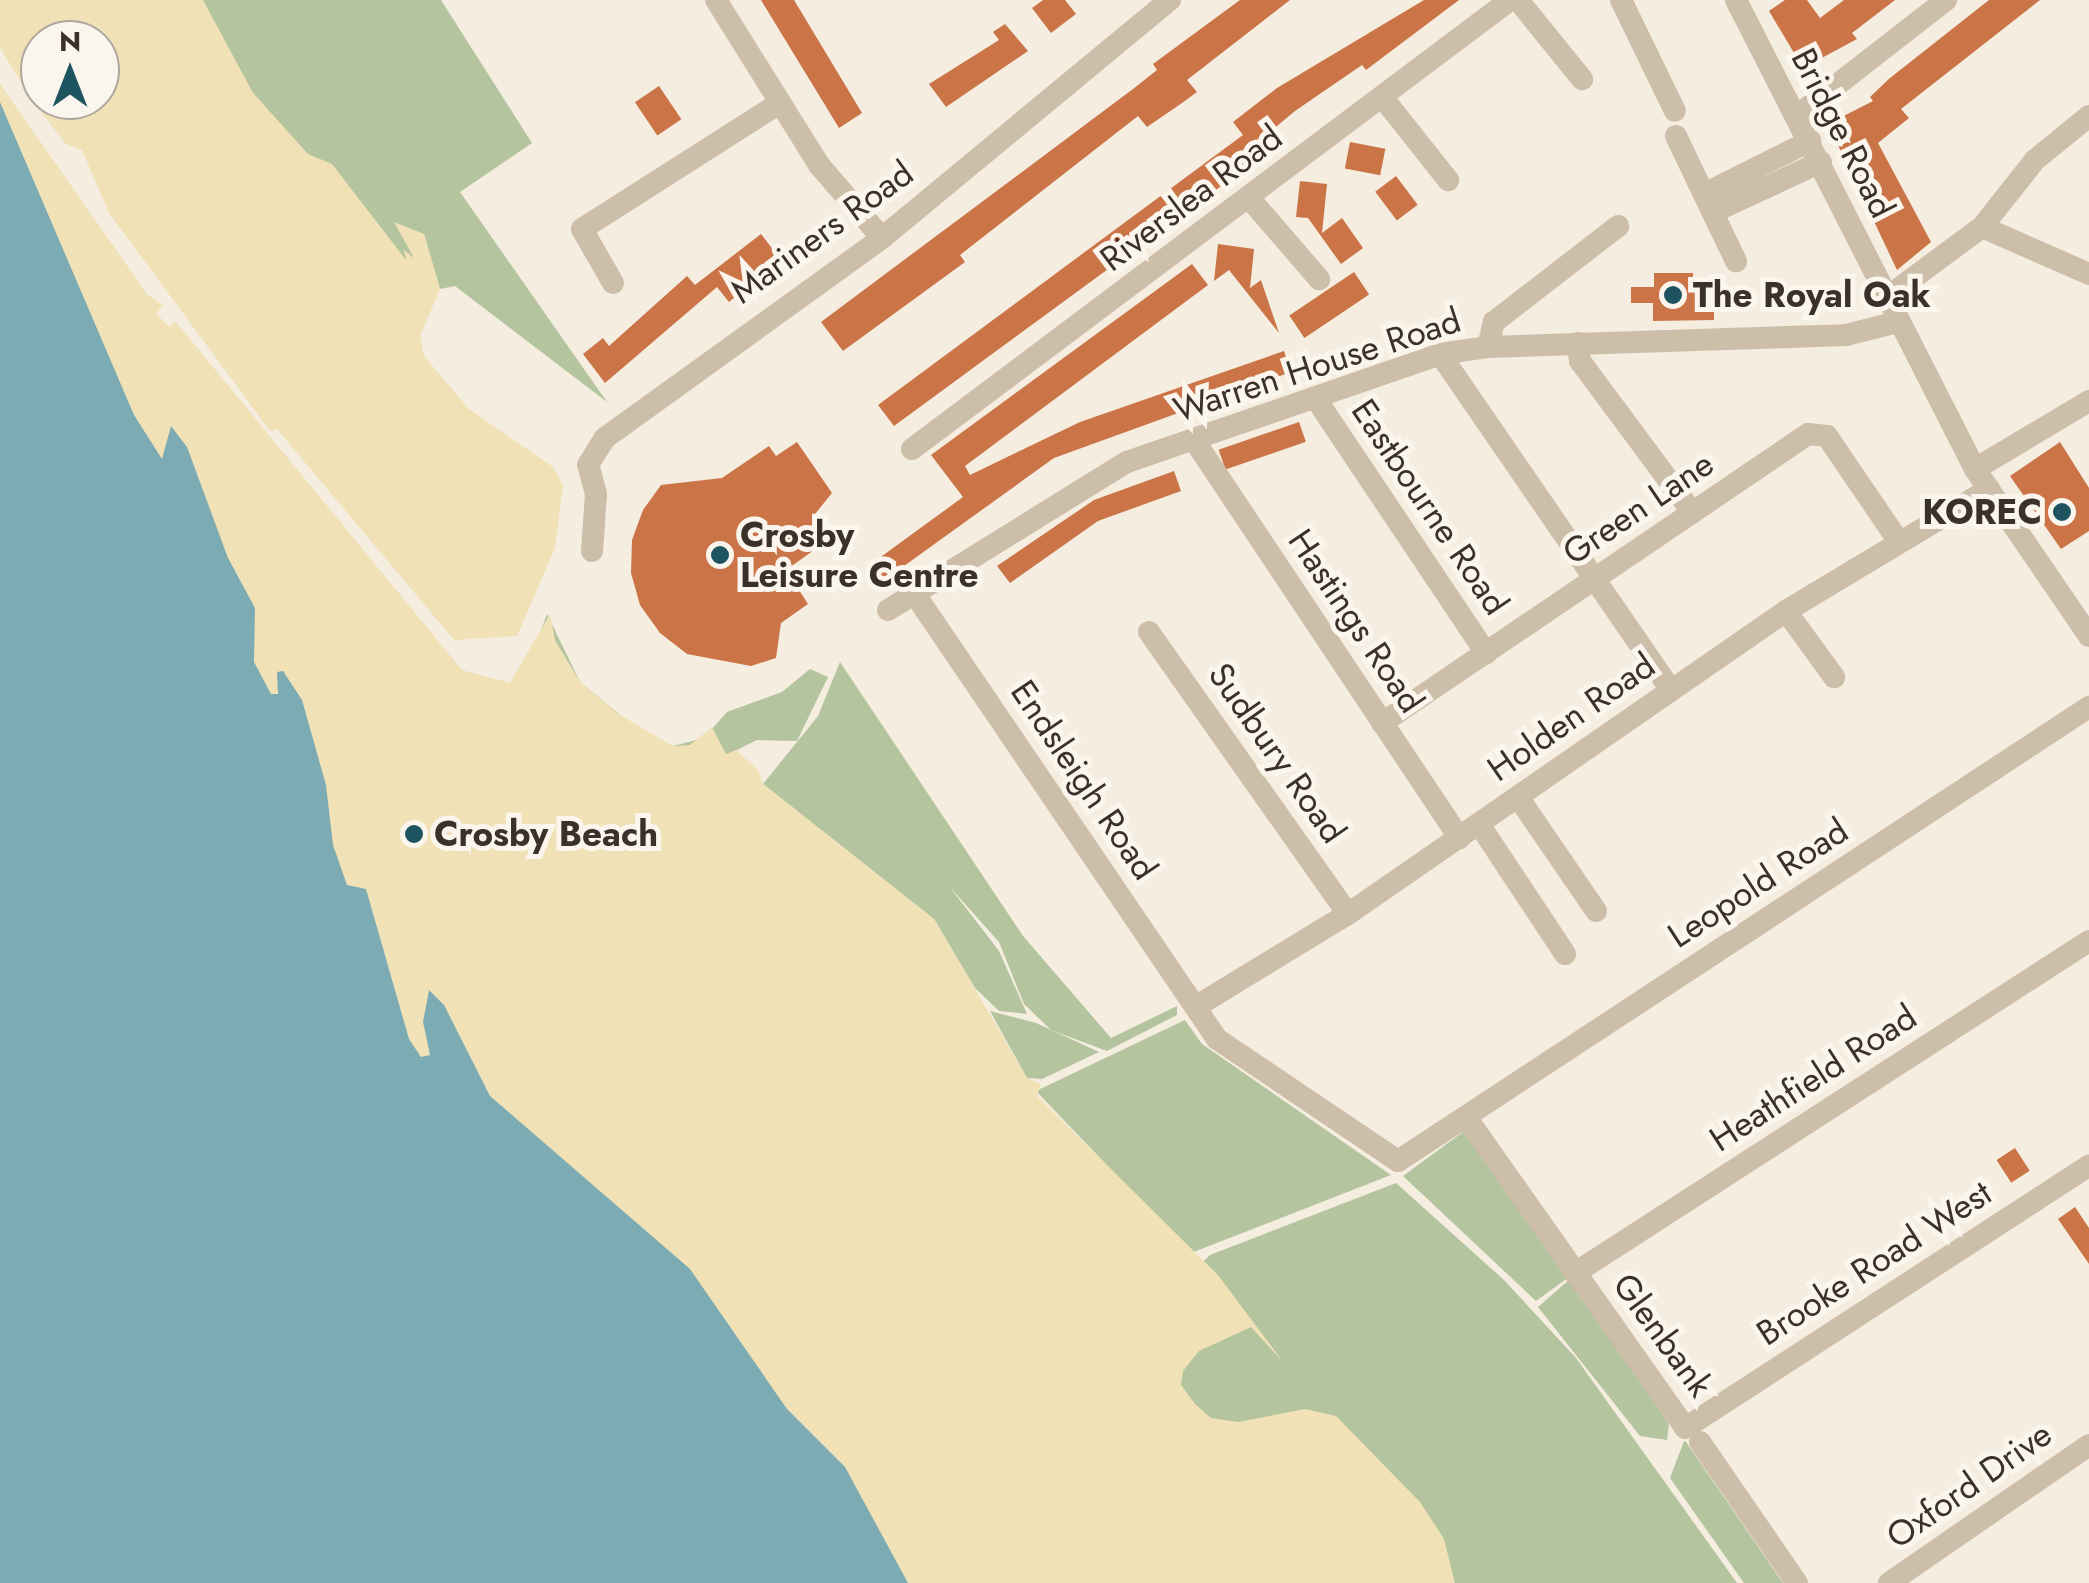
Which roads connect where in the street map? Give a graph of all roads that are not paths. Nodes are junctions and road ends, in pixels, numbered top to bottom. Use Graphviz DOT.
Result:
graph roads {
  1 [pos="716,0"];
  2 [pos="1170,0"];
  3 [pos="1510,0"];
  4 [pos="1518,0"];
  5 [pos="1622,0"];
  6 [pos="1736,0"];
  7 [pos="1946,0"];
  8 [pos="1582,79"];
  9 [pos="1384,98"];
  10 [pos="780,104"];
  11 [pos="1675,110"];
  12 [pos="1797,116"];
  13 [pos="2089,116"];
  14 [pos="1676,136"];
  15 [pos="1815,152"];
  16 [pos="1448,180"];
  17 [pos="1250,199"];
  18 [pos="1709,203"];
  19 [pos="1618,226"];
  20 [pos="1982,227"];
  21 [pos="882,238"];
  22 [pos="1736,260"];
  23 [pos="2089,274"];
  24 [pos="1319,280"];
  25 [pos="613,283"];
  26 [pos="1886,298"];
  27 [pos="1898,322"];
  28 [pos="1578,343"];
  29 [pos="1488,347"];
  30 [pos="1440,354"];
  31 [pos="1316,399"];
  32 [pos="2089,401"];
  33 [pos="1196,443"];
  34 [pos="912,448"];
  35 [pos="1975,469"];
  36 [pos="1988,489"];
  37 [pos="1693,513"];
  38 [pos="1899,542"];
  39 [pos="592,551"];
  40 [pos="1593,580"];
  41 [pos="914,593"];
  42 [pos="888,610"];
  43 [pos="1786,610"];
  44 [pos="1149,632"];
  45 [pos="2089,636"];
  46 [pos="1486,653"];
  47 [pos="1834,677"];
  48 [pos="1671,690"];
  49 [pos="2089,707"];
  50 [pos="1382,723"];
  51 [pos="1518,797"];
  52 [pos="1479,824"];
  53 [pos="1459,838"];
  54 [pos="1596,910"];
  55 [pos="1348,914"];
  56 [pos="2089,942"];
  57 [pos="1565,954"];
  58 [pos="1197,1006"];
  59 [pos="1466,1117"];
  60 [pos="1398,1160"];
  61 [pos="2089,1166"];
  62 [pos="1575,1273"];
  63 [pos="1699,1431"];
  64 [pos="2089,1445"];
  65 [pos="1797,1583"];
  66 [pos="1889,1583"];
  1 -- 10 [label="street"];
  2 -- 21 [label="street, Mariners Road"];
  3 -- 9 [label="street, Riverslea Road"];
  4 -- 8 [label="street"];
  5 -- 11 [label="street"];
  6 -- 12 [label="street, Bridge Road"];
  7 -- 12 [label="street"];
  9 -- 16 [label="street"];
  9 -- 17 [label="street, Riverslea Road"];
  10 -- 21 [label="street"];
  10 -- 25 [label="street"];
  12 -- 15 [label="street, Bridge Road"];
  13 -- 20 [label="street"];
  14 -- 18 [label="street"];
  15 -- 18 [label="street"];
  15 -- 26 [label="street, Bridge Road"];
  17 -- 24 [label="street"];
  17 -- 34 [label="street, Riverslea Road"];
  18 -- 22 [label="street"];
  19 -- 29 [label="street"];
  20 -- 23 [label="street"];
  20 -- 26 [label="street"];
  21 -- 39 [label="street, Mariners Road"];
  26 -- 27 [label="street, Bridge Road"];
  27 -- 28 [label="street, Warren House Road"];
  27 -- 35 [label="street, Bridge Road"];
  28 -- 29 [label="street, Warren House Road"];
  28 -- 37 [label="street"];
  29 -- 30 [label="street, Warren House Road"];
  30 -- 31 [label="street, Warren House Road"];
  30 -- 40 [label="street"];
  31 -- 33 [label="street, Warren House Road"];
  31 -- 46 [label="street, Eastbourne Road"];
  32 -- 35 [label="street"];
  33 -- 41 [label="street, Warren House Road"];
  33 -- 50 [label="street, Hastings Road"];
  35 -- 36 [label="street, Bridge Road"];
  36 -- 38 [label="street, Holden Road"];
  36 -- 45 [label="street, Bridge Road"];
  37 -- 38 [label="street, Green Lane"];
  37 -- 40 [label="street, Green Lane"];
  38 -- 43 [label="street, Holden Road"];
  40 -- 46 [label="street, Green Lane"];
  40 -- 48 [label="street"];
  41 -- 42 [label="street, Warren House Road"];
  41 -- 58 [label="street, Endsleigh Road"];
  43 -- 47 [label="street"];
  43 -- 48 [label="street, Holden Road"];
  44 -- 55 [label="street, Sudbury Road"];
  46 -- 50 [label="street, Green Lane"];
  48 -- 51 [label="street, Holden Road"];
  49 -- 59 [label="street, Leopold Road"];
  50 -- 53 [label="street, Hastings Road"];
  51 -- 52 [label="street, Holden Road"];
  51 -- 54 [label="street"];
  52 -- 53 [label="street, Holden Road"];
  52 -- 57 [label="street"];
  53 -- 55 [label="street, Holden Road"];
  55 -- 58 [label="street, Holden Road"];
  56 -- 62 [label="street, Heathfield Road"];
  58 -- 60 [label="street, Endsleigh Road"];
  59 -- 60 [label="street, Leopold Road"];
  59 -- 62 [label="street"];
  61 -- 63 [label="street, Brooke Road West"];
  62 -- 63 [label="street, Glenbank"];
  63 -- 65 [label="street"];
  64 -- 66 [label="street, Oxford Drive"];
}
